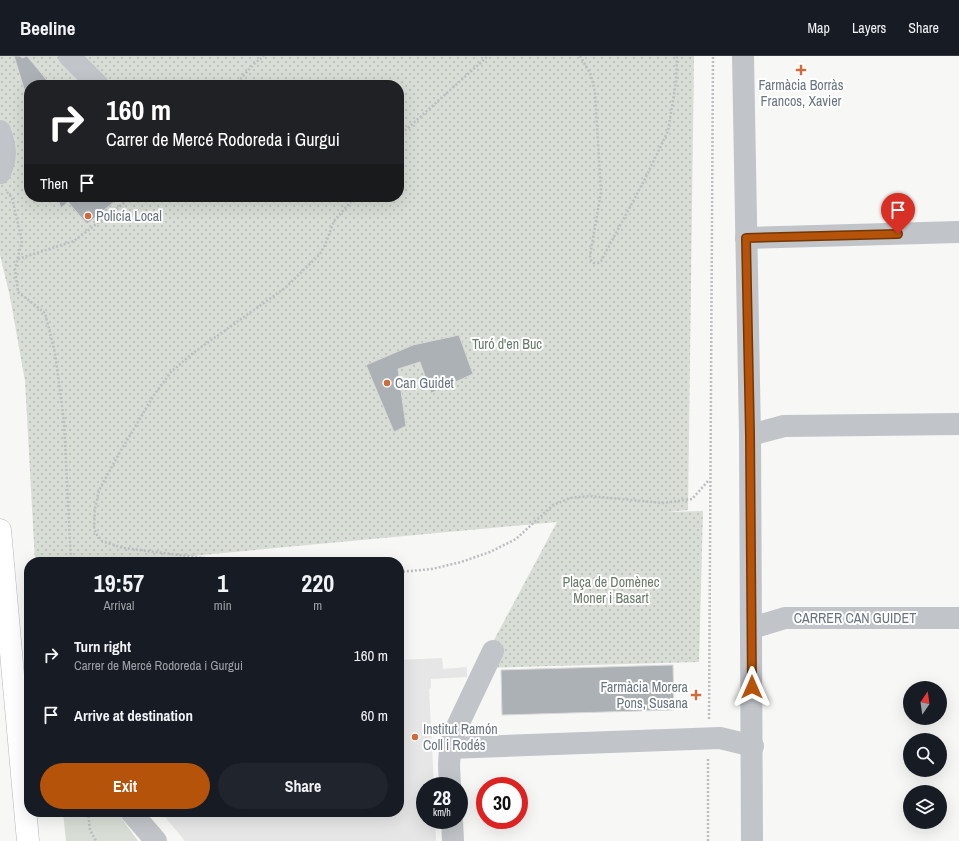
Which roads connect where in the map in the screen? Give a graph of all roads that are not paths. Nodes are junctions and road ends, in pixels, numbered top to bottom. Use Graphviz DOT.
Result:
graph roads {
  1 [pos="69,56"];
  2 [pos="743,56"];
  3 [pos="93,80"];
  4 [pos="0,131"];
  5 [pos="2,180"];
  6 [pos="959,232"];
  7 [pos="746,238"];
  8 [pos="959,424"];
  9 [pos="750,435"];
  10 [pos="0,530"];
  11 [pos="959,618"];
  12 [pos="752,628"];
  13 [pos="493,652"];
  14 [pos="753,746"];
  15 [pos="450,748"];
  16 [pos="450,777"];
  17 [pos="24,797"];
  18 [pos="26,817"];
  19 [pos="135,817"];
  20 [pos="452,829"];
  21 [pos="28,841"];
  22 [pos="156,841"];
  23 [pos="453,841"];
  24 [pos="752,841"];
  1 -- 3 [label="street"];
  2 -- 7 [label="street"];
  4 -- 5 [label="street"];
  6 -- 7 [label="street"];
  7 -- 9 [label="street"];
  8 -- 9 [label="street"];
  9 -- 12 [label="street"];
  10 -- 17 [label="main road"];
  11 -- 12 [label="street, CARRER CAN GUIDET"];
  12 -- 14 [label="street"];
  13 -- 15 [label="street"];
  14 -- 15 [label="street"];
  14 -- 24 [label="street"];
  15 -- 16 [label="street"];
  18 -- 21 [label="main road"];
  19 -- 22 [label="street"];
  20 -- 23 [label="street"];
}
